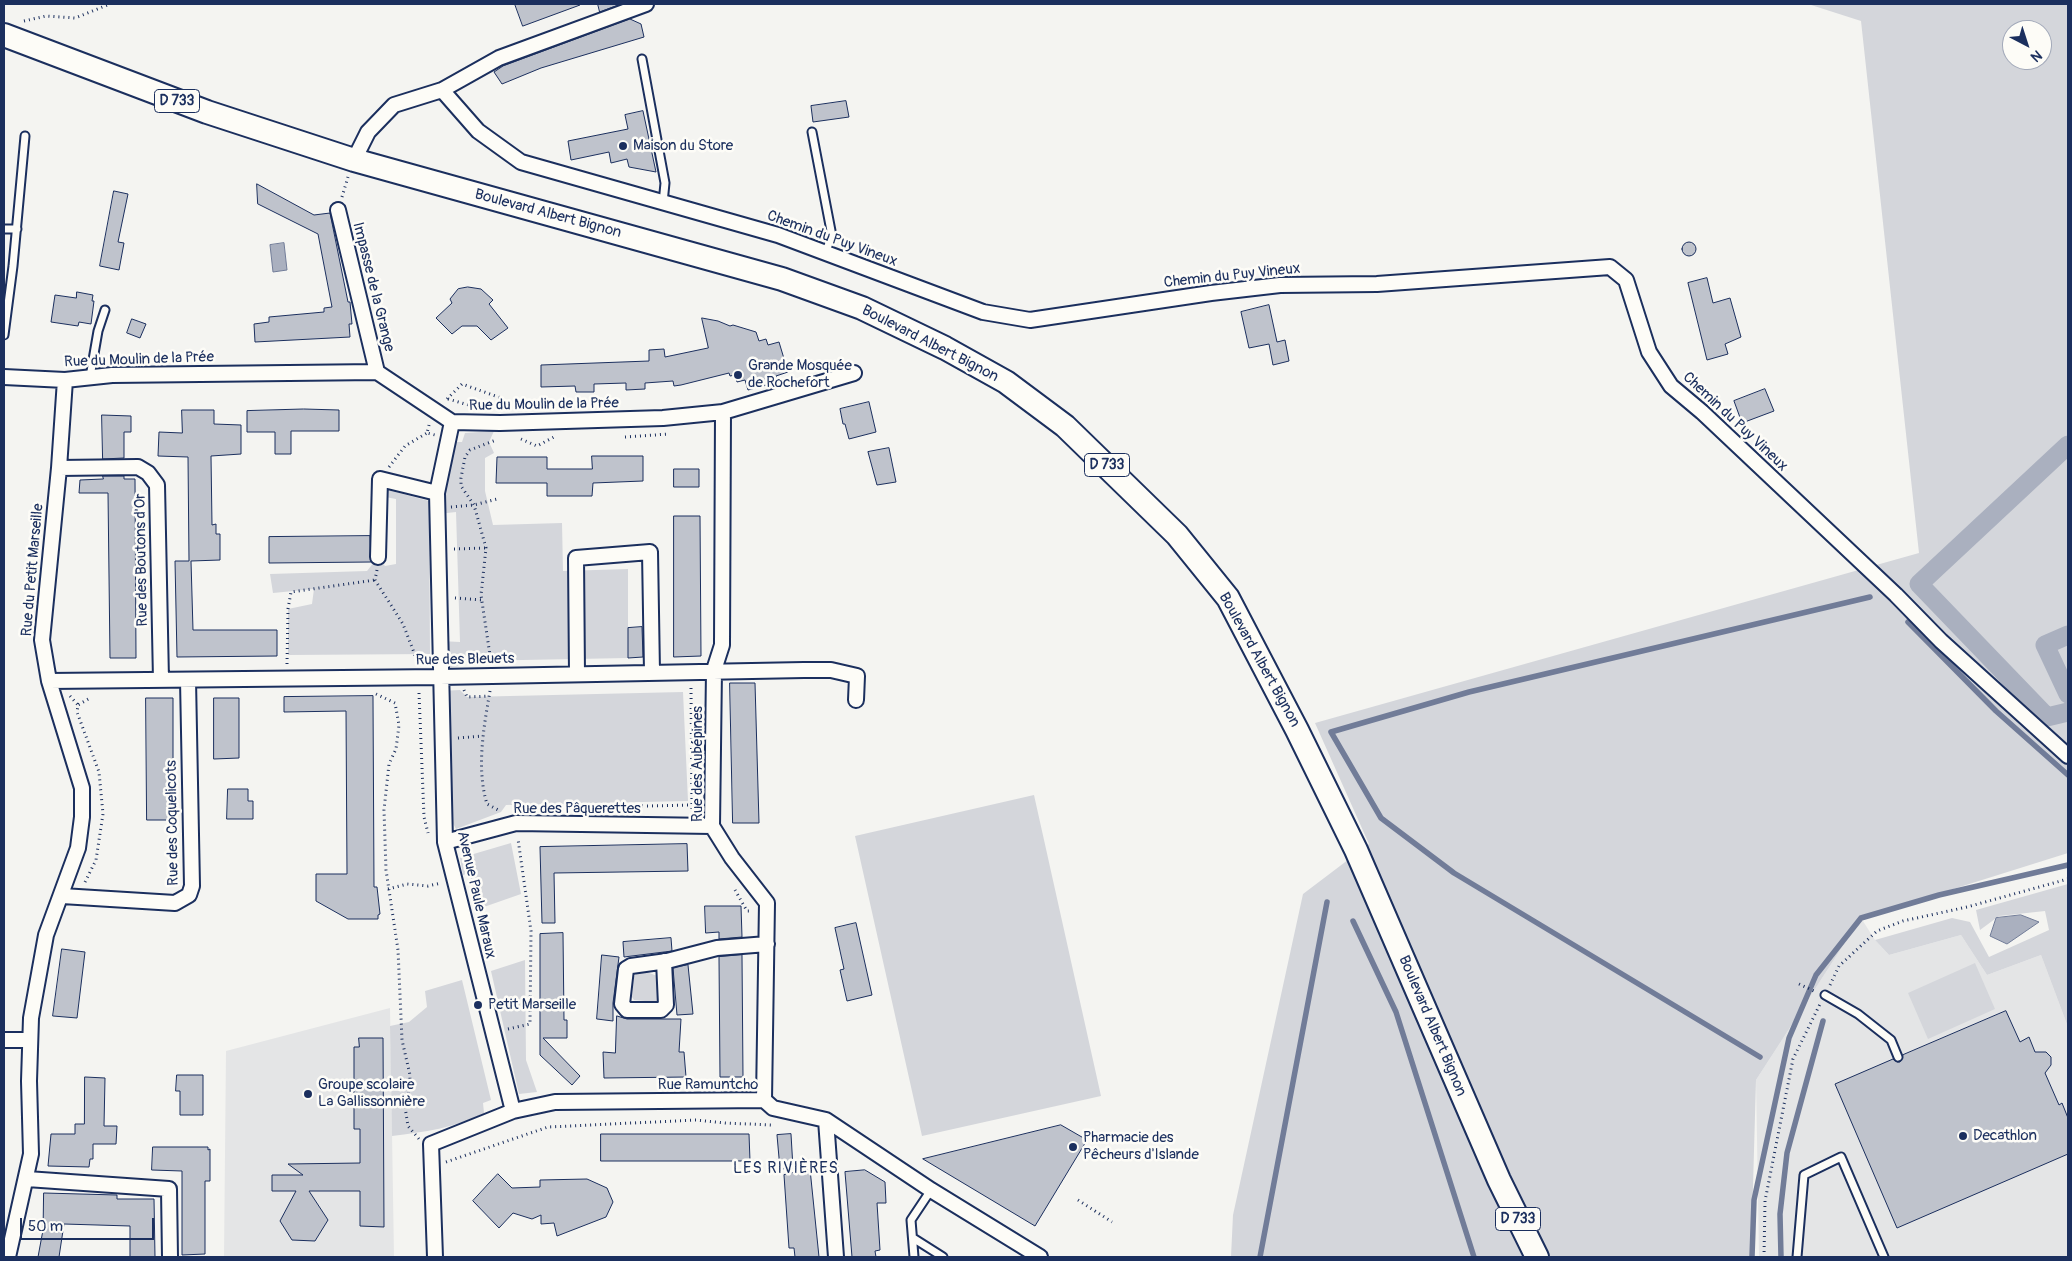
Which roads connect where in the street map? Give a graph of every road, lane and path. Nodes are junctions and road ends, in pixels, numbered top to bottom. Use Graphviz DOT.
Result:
graph roads {
  1 [pos="110,4"];
  2 [pos="646,4"];
  3 [pos="12,28"];
  4 [pos="642,59"];
  5 [pos="442,90"];
  6 [pos="812,132"];
  7 [pos="26,136"];
  8 [pos="354,160"];
  9 [pos="664,203"];
  10 [pos="338,210"];
  11 [pos="4,229"];
  12 [pos="17,229"];
  13 [pos="825,253"];
  14 [pos="105,310"];
  15 [pos="4,335"];
  16 [pos="376,372"];
  17 [pos="854,373"];
  18 [pos="4,377"];
  19 [pos="90,377"];
  20 [pos="65,380"];
  21 [pos="446,399"];
  22 [pos="723,412"];
  23 [pos="452,422"];
  24 [pos="500,423"];
  25 [pos="427,433"];
  26 [pos="670,434"];
  27 [pos="563,437"];
  28 [pos="623,437"];
  29 [pos="519,438"];
  30 [pos="504,439"];
  31 [pos="59,468"];
  32 [pos="380,479"];
  33 [pos="437,493"];
  34 [pos="497,499"];
  35 [pos="474,505"];
  36 [pos="437,508"];
  37 [pos="486,548"];
  38 [pos="438,549"];
  39 [pos="378,557"];
  40 [pos="375,580"];
  41 [pos="439,597"];
  42 [pos="482,600"];
  43 [pos="484,660"];
  44 [pos="491,660"];
  45 [pos="714,670"];
  46 [pos="652,672"];
  47 [pos="440,673"];
  48 [pos="577,674"];
  49 [pos="493,676"];
  50 [pos="287,679"];
  51 [pos="162,680"];
  52 [pos="188,680"];
  53 [pos="68,681"];
  54 [pos="49,682"];
  55 [pos="682,688"];
  56 [pos="490,692"];
  57 [pos="500,692"];
  58 [pos="369,694"];
  59 [pos="98,697"];
  60 [pos="856,700"];
  61 [pos="78,705"];
  62 [pos="483,736"];
  63 [pos="442,738"];
  64 [pos="2068,756"];
  65 [pos="516,823"];
  66 [pos="692,826"];
  67 [pos="712,826"];
  68 [pos="527,837"];
  69 [pos="445,842"];
  70 [pos="442,883"];
  71 [pos="732,884"];
  72 [pos="83,886"];
  73 [pos="388,889"];
  74 [pos="62,896"];
  75 [pos="767,912"];
  76 [pos="766,944"];
  77 [pos="664,961"];
  78 [pos="1799,984"];
  79 [pos="1825,995"];
  80 [pos="493,1032"];
  81 [pos="4,1040"];
  82 [pos="30,1040"];
  83 [pos="1898,1057"];
  84 [pos="764,1100"];
  85 [pos="513,1111"];
  86 [pos="826,1120"];
  87 [pos="775,1125"];
  88 [pos="431,1144"];
  89 [pos="432,1169"];
  90 [pos="27,1179"];
  91 [pos="1499,1180"];
  92 [pos="931,1190"];
  93 [pos="1078,1200"];
  94 [pos="1112,1222"];
  95 [pos="912,1238"];
  96 [pos="8,1257"];
  97 [pos="170,1257"];
  98 [pos="434,1257"];
  99 [pos="836,1257"];
  100 [pos="914,1257"];
  101 [pos="943,1257"];
  102 [pos="1040,1257"];
  103 [pos="1524,1257"];
  104 [pos="1537,1257"];
  105 [pos="1797,1257"];
  106 [pos="1884,1257"];
  1 -- 3 [label="path"];
  2 -- 5 [label="street"];
  3 -- 8 [label="main road, Boulevard Albert Bignon / D 733"];
  4 -- 9 [label="lane"];
  5 -- 8 [label="street"];
  5 -- 9 [label="street, Chemin du Puy Vineux"];
  6 -- 13 [label="lane"];
  7 -- 12 [label="lane"];
  8 -- 10 [label="path"];
  8 -- 91 [label="main road, Boulevard Albert Bignon / D 733"];
  9 -- 13 [label="street, Chemin du Puy Vineux"];
  10 -- 16 [label="street, Impasse de la Grange"];
  11 -- 12 [label="lane"];
  12 -- 15 [label="lane"];
  13 -- 64 [label="street, Chemin du Puy Vineux"];
  14 -- 19 [label="lane"];
  16 -- 19 [label="street, Rue du Moulin de la Prée"];
  16 -- 23 [label="street, Rue du Moulin de la Prée"];
  17 -- 22 [label="street, Rue du Moulin de la Prée"];
  18 -- 20 [label="street, Rue du Moulin de la Prée"];
  19 -- 20 [label="street, Rue du Moulin de la Prée"];
  20 -- 31 [label="street, Rue du Petit Marseille"];
  21 -- 24 [label="path"];
  22 -- 24 [label="street, Rue du Moulin de la Prée"];
  22 -- 45 [label="street, Rue des Aubépines"];
  23 -- 24 [label="street, Rue du Moulin de la Prée"];
  23 -- 33 [label="street, Avenue Paule Maraux"];
  25 -- 32 [label="path"];
  26 -- 28 [label="path"];
  27 -- 29 [label="path"];
  30 -- 35 [label="path"];
  31 -- 51 [label="street, Rue des Boutons d'Or"];
  31 -- 54 [label="street, Rue du Petit Marseille"];
  32 -- 33 [label="street"];
  32 -- 39 [label="street"];
  33 -- 36 [label="street, Avenue Paule Maraux"];
  34 -- 35 [label="path"];
  35 -- 36 [label="path"];
  35 -- 37 [label="path"];
  36 -- 38 [label="street, Avenue Paule Maraux"];
  37 -- 38 [label="path"];
  37 -- 42 [label="path"];
  38 -- 41 [label="street, Avenue Paule Maraux"];
  39 -- 40 [label="path"];
  40 -- 47 [label="path"];
  40 -- 50 [label="path"];
  41 -- 42 [label="path"];
  41 -- 47 [label="street, Avenue Paule Maraux"];
  42 -- 44 [label="path"];
  43 -- 44 [label="path"];
  44 -- 49 [label="path"];
  45 -- 46 [label="street, Rue des Bleuets"];
  45 -- 60 [label="street, Rue des Bleuets"];
  45 -- 67 [label="street, Rue des Aubépines"];
  46 -- 48 [label="street, Rue des Bleuets"];
  46 -- 48 [label="street"];
  47 -- 49 [label="street, Rue des Bleuets"];
  47 -- 50 [label="street, Rue des Bleuets"];
  47 -- 63 [label="street, Avenue Paule Maraux"];
  48 -- 49 [label="street, Rue des Bleuets"];
  49 -- 56 [label="path"];
  50 -- 52 [label="street, Rue des Bleuets"];
  51 -- 52 [label="street, Rue des Bleuets"];
  51 -- 53 [label="street, Rue des Bleuets"];
  52 -- 74 [label="street, Rue des Coquelicots"];
  53 -- 54 [label="street, Rue des Bleuets"];
  53 -- 61 [label="path"];
  54 -- 74 [label="street, Rue du Petit Marseille"];
  55 -- 66 [label="path"];
  56 -- 57 [label="path"];
  56 -- 62 [label="path"];
  58 -- 73 [label="path"];
  59 -- 61 [label="path"];
  61 -- 72 [label="path"];
  62 -- 63 [label="path"];
  62 -- 65 [label="path"];
  63 -- 69 [label="street, Avenue Paule Maraux"];
  65 -- 66 [label="street, Rue des Pâquerettes"];
  65 -- 69 [label="street, Rue des Pâquerettes"];
  66 -- 67 [label="street, Rue des Pâquerettes"];
  67 -- 75 [label="street, Rue des Aubépines"];
  68 -- 80 [label="path"];
  69 -- 80 [label="street, Avenue Paule Maraux"];
  70 -- 73 [label="path"];
  71 -- 75 [label="path"];
  73 -- 88 [label="path"];
  74 -- 82 [label="street, Rue du Petit Marseille"];
  75 -- 76 [label="street, Rue des Aubépines"];
  76 -- 77 [label="street"];
  76 -- 84 [label="street, Rue des Aubépines"];
  78 -- 79 [label="path"];
  79 -- 83 [label="lane"];
  80 -- 85 [label="street, Avenue Paule Maraux"];
  81 -- 82 [label="street"];
  82 -- 90 [label="street, Rue du Petit Marseille"];
  84 -- 85 [label="street, Rue Ramuntcho"];
  84 -- 86 [label="street, Rue Ramuntcho"];
  85 -- 88 [label="street"];
  86 -- 92 [label="street, Rue Ramuntcho"];
  86 -- 99 [label="street"];
  87 -- 89 [label="path"];
  88 -- 89 [label="street"];
  89 -- 98 [label="street"];
  90 -- 96 [label="street, Rue du Petit Marseille"];
  90 -- 97 [label="street"];
  91 -- 103 [label="main road, Boulevard Albert Bignon / D 733"];
  91 -- 104 [label="main road, Boulevard Albert Bignon / D 733"];
  92 -- 95 [label="lane"];
  92 -- 102 [label="street, Rue Ramuntcho"];
  93 -- 94 [label="path"];
  95 -- 100 [label="lane"];
  95 -- 101 [label="lane"];
  105 -- 106 [label="lane"];
}
